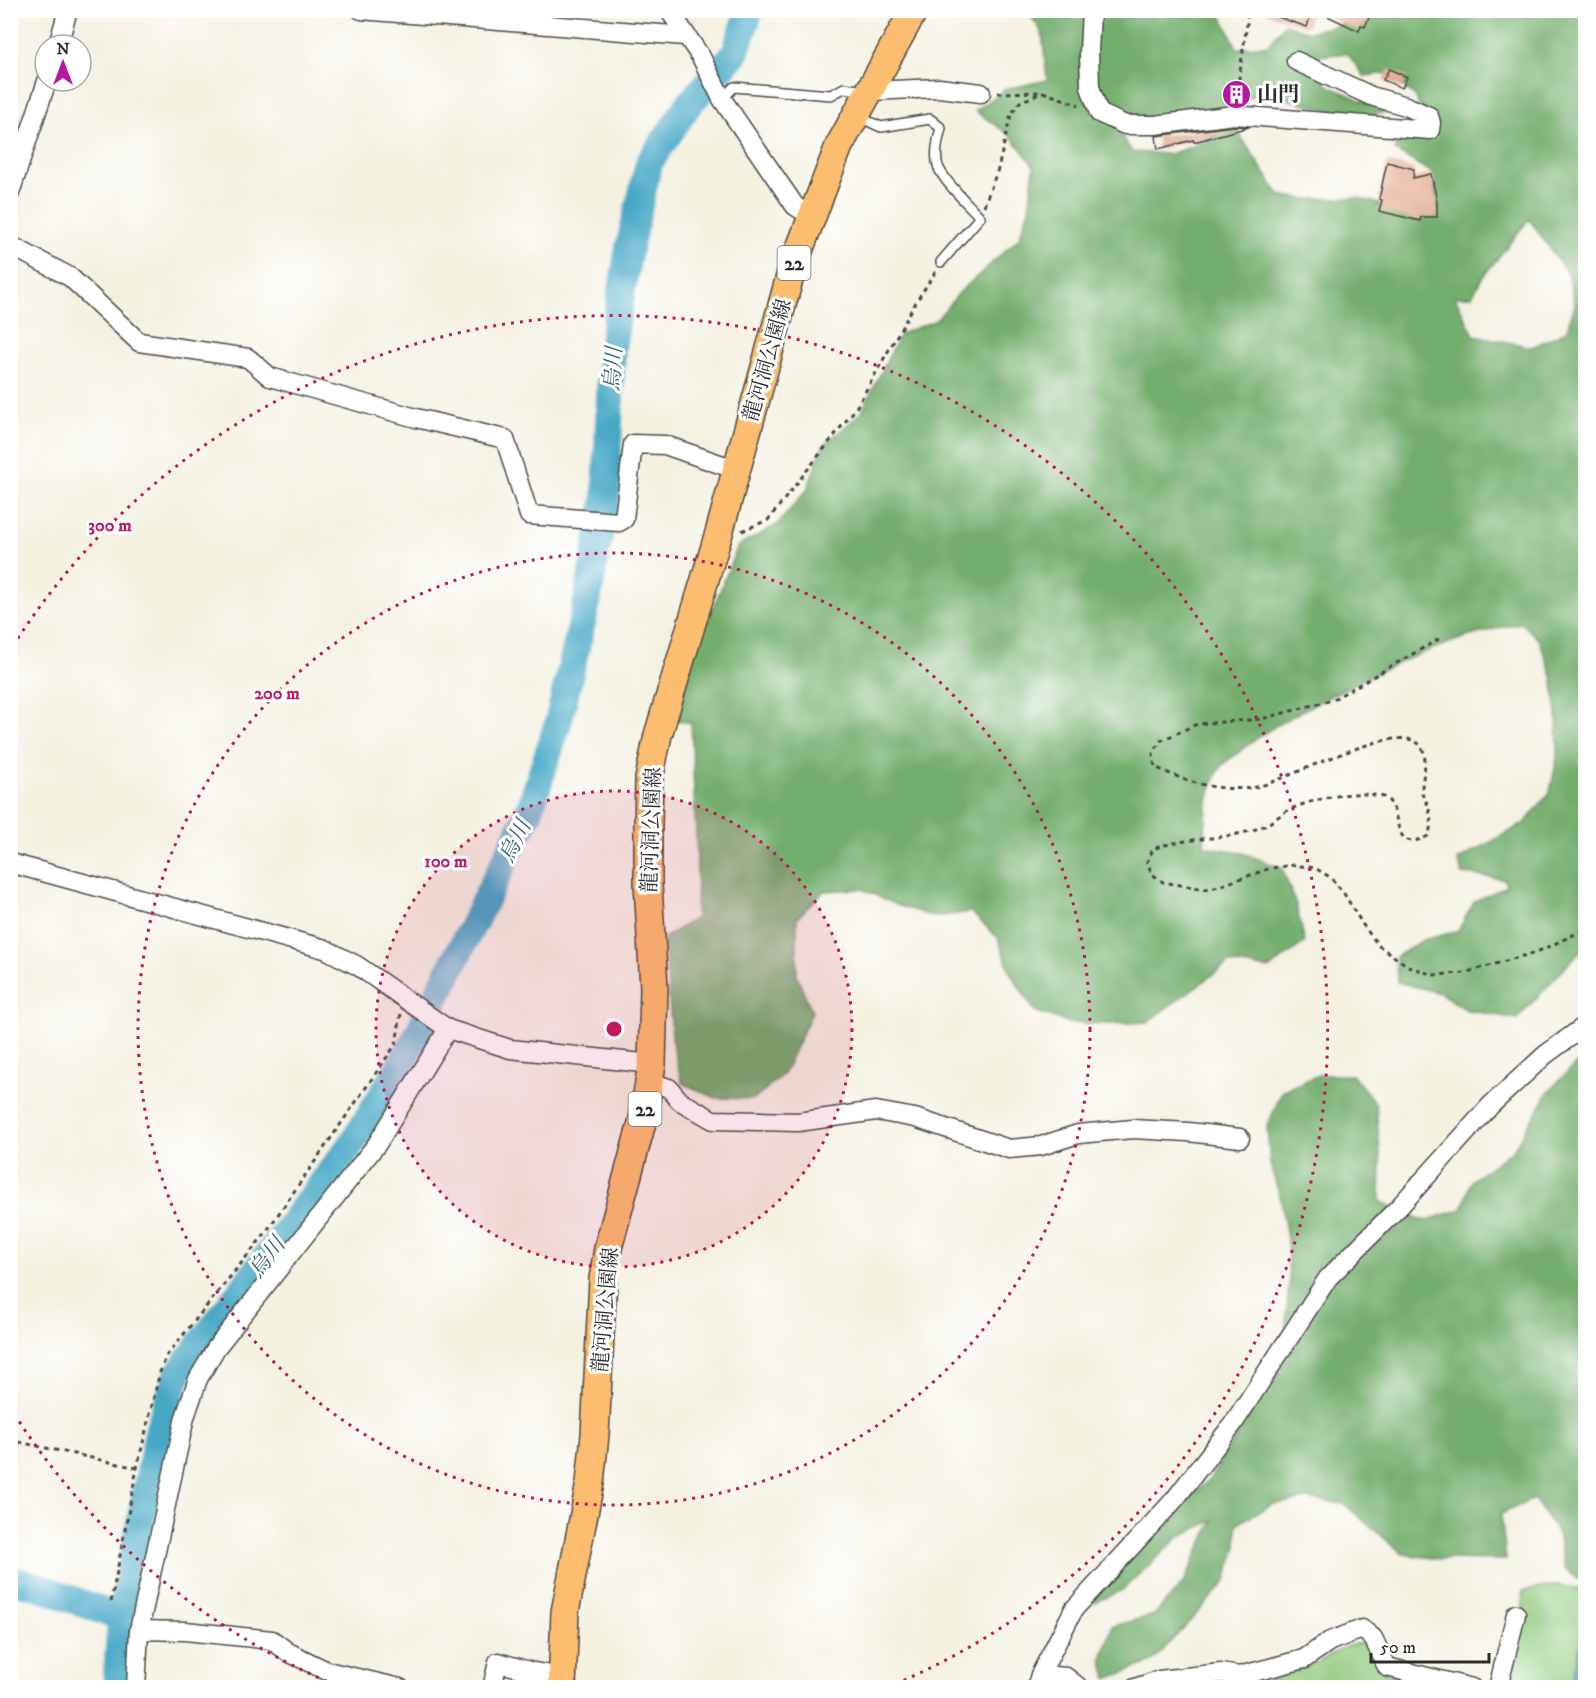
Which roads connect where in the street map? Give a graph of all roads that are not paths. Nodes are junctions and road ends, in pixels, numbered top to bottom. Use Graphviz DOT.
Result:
graph roads {
  1 [pos="68,10"];
  2 [pos="361,10"];
  3 [pos="669,10"];
  4 [pos="914,10"];
  5 [pos="1091,10"];
  6 [pos="61,33"];
  7 [pos="685,36"];
  8 [pos="1296,61"];
  9 [pos="869,91"];
  10 [pos="43,93"];
  11 [pos="981,93"];
  12 [pos="722,99"];
  13 [pos="856,116"];
  14 [pos="10,193"];
  15 [pos="812,217"];
  16 [pos="10,245"];
  17 [pos="941,262"];
  18 [pos="736,470"];
  19 [pos="10,863"];
  20 [pos="1586,1025"];
  21 [pos="444,1027"];
  22 [pos="651,1073"];
  23 [pos="1240,1138"];
  24 [pos="1516,1614"];
  25 [pos="139,1630"];
  26 [pos="1038,1681"];
  27 [pos="562,1682"];
  28 [pos="1232,1682"];
  29 [pos="136,1688"];
  30 [pos="400,1688"];
  31 [pos="492,1688"];
  32 [pos="1080,1688"];
  33 [pos="1135,1688"];
  34 [pos="1472,1688"];
  35 [pos="1498,1688"];
  1 -- 6 [label="street"];
  2 -- 7 [label="street"];
  3 -- 7 [label="street"];
  4 -- 9 [label="main road, 龍河洞公園線 / 22"];
  5 -- 8 [label="street"];
  7 -- 12 [label="street"];
  9 -- 11 [label="street"];
  9 -- 12 [label="lane"];
  9 -- 13 [label="main road, 龍河洞公園線 / 22"];
  10 -- 14 [label="street"];
  12 -- 15 [label="street"];
  13 -- 15 [label="main road, 龍河洞公園線 / 22"];
  13 -- 17 [label="lane"];
  15 -- 18 [label="main road, 龍河洞公園線 / 22"];
  16 -- 18 [label="street"];
  18 -- 22 [label="main road, 龍河洞公園線 / 22"];
  19 -- 21 [label="street"];
  20 -- 26 [label="street"];
  21 -- 22 [label="street"];
  21 -- 25 [label="street"];
  22 -- 23 [label="street"];
  22 -- 27 [label="main road, 龍河洞公園線 / 22"];
  24 -- 35 [label="street"];
  25 -- 29 [label="street"];
  25 -- 30 [label="street"];
  26 -- 32 [label="street"];
  27 -- 31 [label="street"];
  28 -- 33 [label="street"];
  28 -- 34 [label="street"];
}
